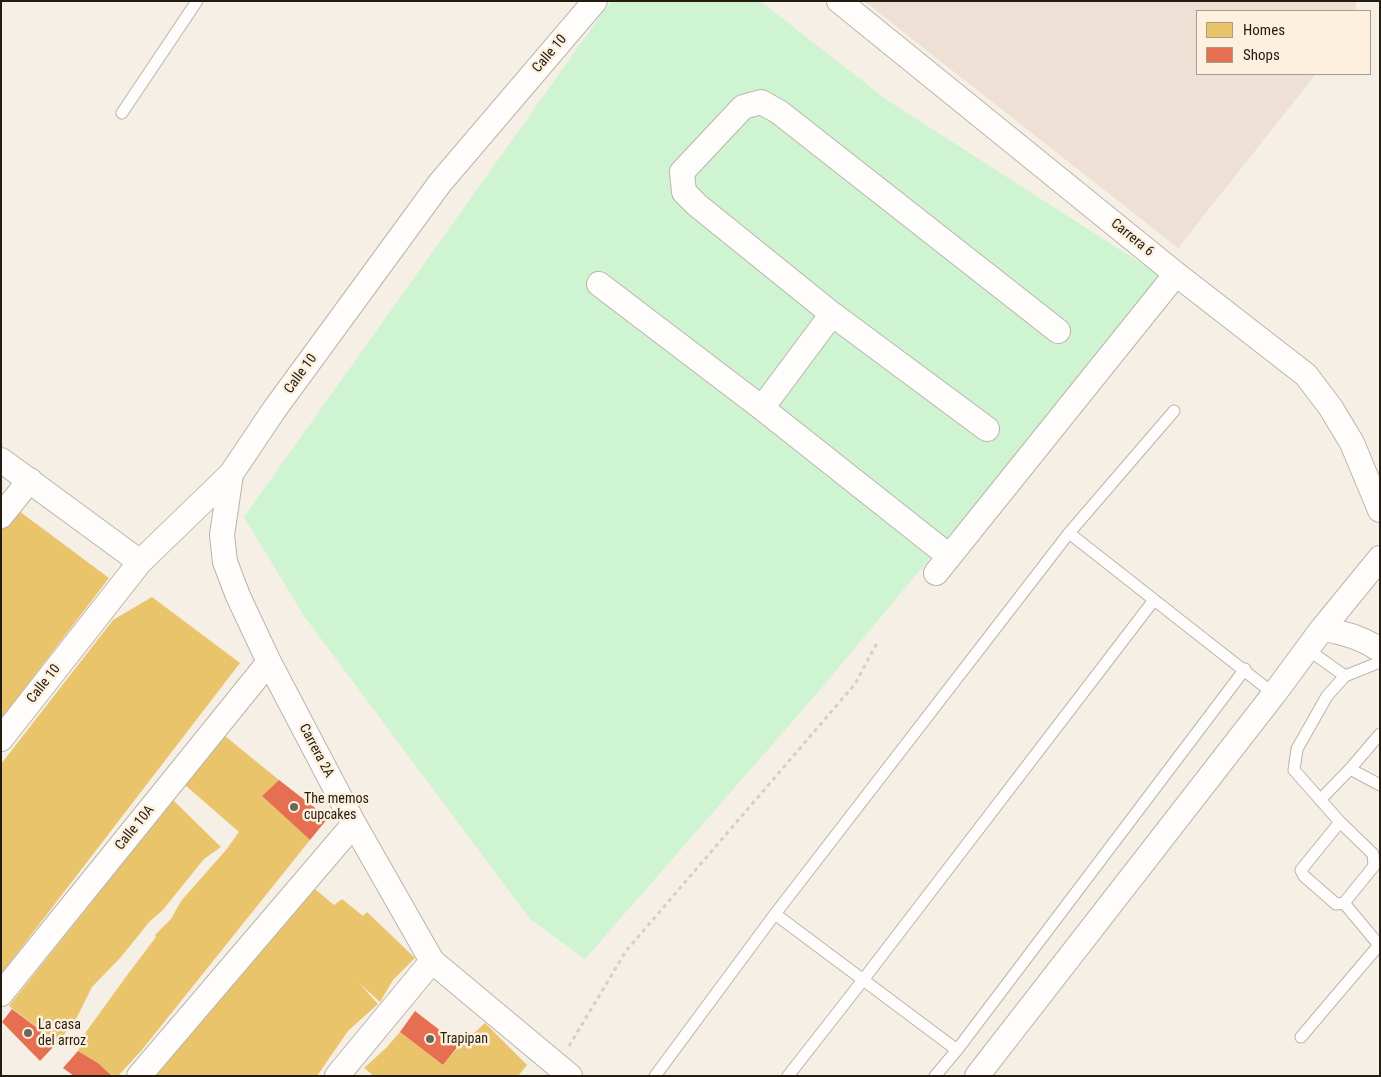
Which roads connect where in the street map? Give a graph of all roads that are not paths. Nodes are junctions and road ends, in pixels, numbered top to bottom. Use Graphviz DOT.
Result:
graph roads {
  1 [pos="197,1"];
  2 [pos="594,1"];
  3 [pos="839,1"];
  4 [pos="122,113"];
  5 [pos="1176,274"];
  6 [pos="600,284"];
  7 [pos="832,314"];
  8 [pos="1058,331"];
  9 [pos="762,408"];
  10 [pos="1174,411"];
  11 [pos="987,429"];
  12 [pos="1,460"];
  13 [pos="231,474"];
  14 [pos="30,480"];
  15 [pos="1380,510"];
  16 [pos="1,516"];
  17 [pos="1069,532"];
  18 [pos="1380,558"];
  19 [pos="140,562"];
  20 [pos="1154,600"];
  21 [pos="1322,629"];
  22 [pos="1307,649"];
  23 [pos="1380,650"];
  24 [pos="269,662"];
  25 [pos="1380,662"];
  26 [pos="1245,669"];
  27 [pos="1345,676"];
  28 [pos="1274,694"];
  29 [pos="1380,734"];
  30 [pos="1,739"];
  31 [pos="1350,769"];
  32 [pos="1380,785"];
  33 [pos="1320,800"];
  34 [pos="1340,822"];
  35 [pos="354,824"];
  36 [pos="1344,903"];
  37 [pos="775,914"];
  38 [pos="1380,945"];
  39 [pos="432,961"];
  40 [pos="863,980"];
  41 [pos="1,994"];
  42 [pos="1301,1037"];
  43 [pos="957,1050"];
  44 [pos="559,1072"];
  45 [pos="139,1076"];
  46 [pos="337,1076"];
  47 [pos="655,1076"];
  48 [pos="788,1076"];
  49 [pos="935,1076"];
  50 [pos="977,1076"];
  1 -- 4 [label="lane"];
  2 -- 13 [label="street, Calle 10"];
  3 -- 5 [label="street, Carrera 6"];
  5 -- 9 [label="street"];
  5 -- 15 [label="street, Carrera 6"];
  6 -- 9 [label="street"];
  7 -- 8 [label="street"];
  7 -- 9 [label="street"];
  7 -- 11 [label="street"];
  10 -- 17 [label="lane"];
  12 -- 14 [label="street"];
  13 -- 19 [label="street, Calle 10"];
  13 -- 24 [label="street, Carrera 2A"];
  14 -- 16 [label="street"];
  14 -- 19 [label="street"];
  17 -- 20 [label="lane"];
  17 -- 37 [label="lane"];
  18 -- 21 [label="street"];
  19 -- 30 [label="street, Calle 10"];
  20 -- 26 [label="lane"];
  20 -- 40 [label="lane"];
  21 -- 22 [label="street"];
  21 -- 23 [label="street"];
  22 -- 27 [label="lane"];
  22 -- 28 [label="street"];
  24 -- 35 [label="street, Carrera 2A"];
  24 -- 41 [label="street, Calle 10A"];
  25 -- 27 [label="lane"];
  26 -- 28 [label="lane"];
  26 -- 43 [label="lane"];
  27 -- 33 [label="lane"];
  28 -- 50 [label="street"];
  29 -- 31 [label="lane"];
  31 -- 32 [label="lane"];
  31 -- 33 [label="lane"];
  33 -- 34 [label="lane"];
  34 -- 36 [label="lane"];
  34 -- 36 [label="lane"];
  35 -- 39 [label="street, Carrera 2A"];
  35 -- 45 [label="street"];
  36 -- 38 [label="lane"];
  37 -- 40 [label="lane"];
  37 -- 47 [label="lane"];
  38 -- 42 [label="lane"];
  39 -- 44 [label="street, Carrera 2A"];
  39 -- 46 [label="street"];
  40 -- 43 [label="lane"];
  40 -- 48 [label="lane"];
  43 -- 49 [label="lane"];
}
